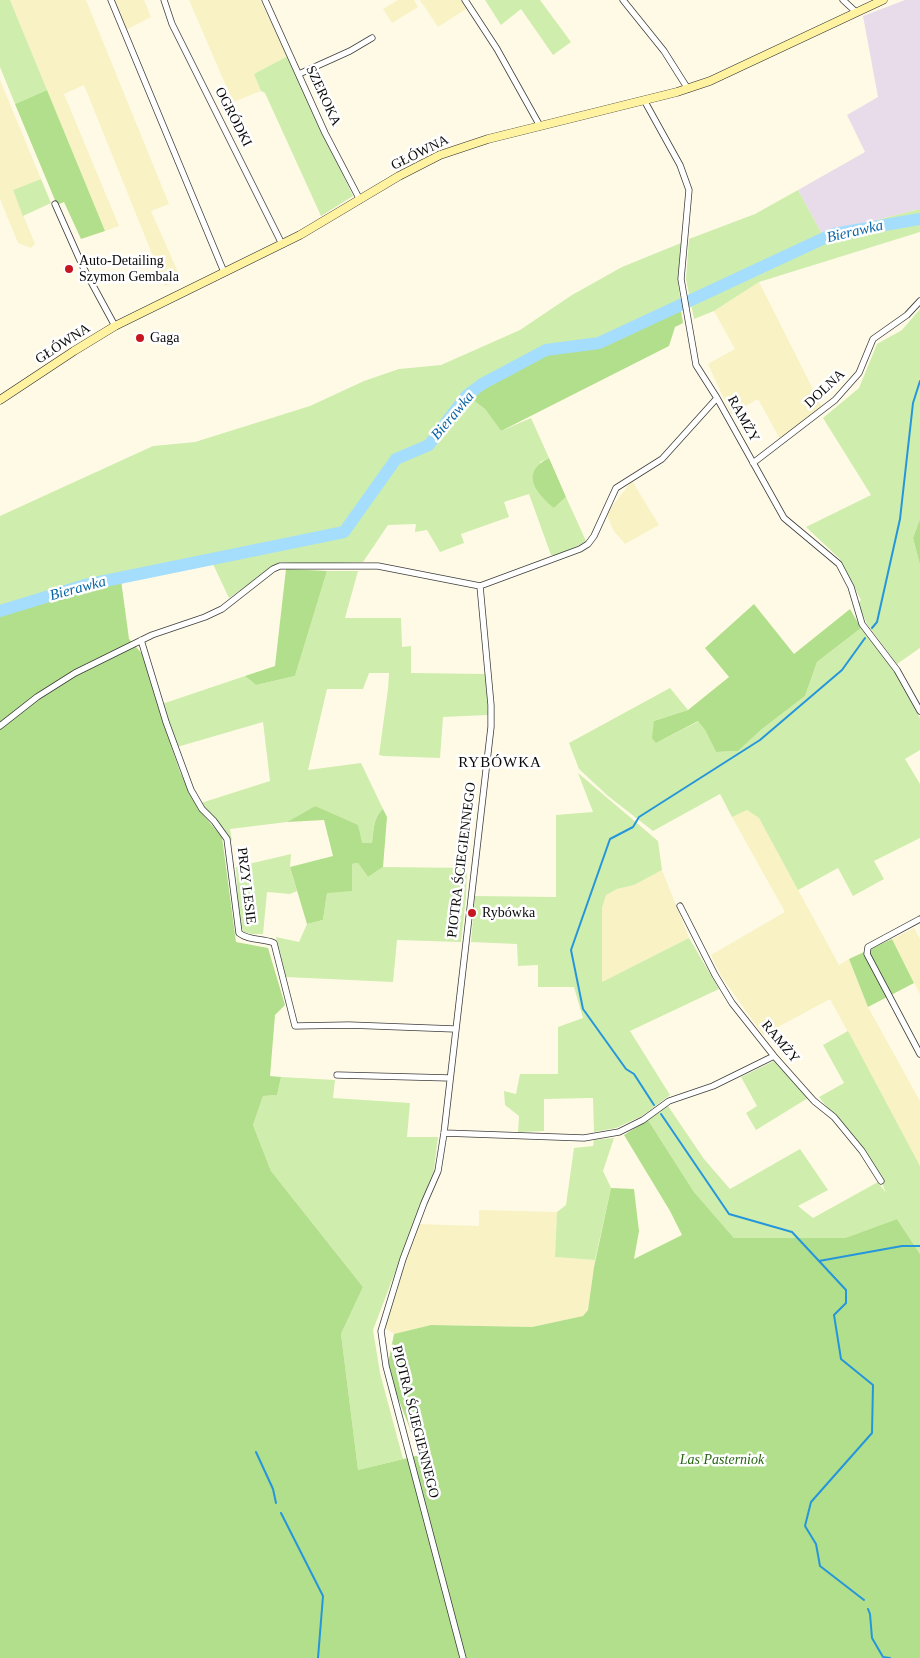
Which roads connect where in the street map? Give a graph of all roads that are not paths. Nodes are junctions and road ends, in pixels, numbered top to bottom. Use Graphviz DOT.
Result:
graph roads {
  1 [pos="112,0"];
  2 [pos="164,0"];
  3 [pos="265,0"];
  4 [pos="465,0"];
  5 [pos="624,0"];
  6 [pos="843,0"];
  7 [pos="883,0"];
  8 [pos="856,12"];
  9 [pos="372,38"];
  10 [pos="299,74"];
  11 [pos="688,89"];
  12 [pos="644,100"];
  13 [pos="540,126"];
  14 [pos="360,200"];
  15 [pos="55,204"];
  16 [pos="282,244"];
  17 [pos="224,272"];
  18 [pos="920,301"];
  19 [pos="115,326"];
  20 [pos="717,398"];
  21 [pos="0,400"];
  22 [pos="753,464"];
  23 [pos="480,586"];
  24 [pos="141,640"];
  25 [pos="920,712"];
  26 [pos="0,726"];
  27 [pos="680,906"];
  28 [pos="920,919"];
  29 [pos="455,1029"];
  30 [pos="920,1054"];
  31 [pos="774,1056"];
  32 [pos="337,1075"];
  33 [pos="450,1078"];
  34 [pos="444,1133"];
  35 [pos="881,1181"];
  36 [pos="463,1658"];
  1 -- 17 [label="street"];
  2 -- 16 [label="street, OGRÓDKI"];
  3 -- 10 [label="street, SZEROKA"];
  4 -- 13 [label="street"];
  5 -- 11 [label="street"];
  6 -- 8 [label="street"];
  7 -- 8 [label="main road, GŁÓWNA"];
  8 -- 11 [label="main road, GŁÓWNA"];
  9 -- 10 [label="street"];
  10 -- 14 [label="street, SZEROKA"];
  11 -- 12 [label="main road, GŁÓWNA"];
  12 -- 13 [label="main road, GŁÓWNA"];
  12 -- 20 [label="street, RAMŻY"];
  13 -- 14 [label="main road, GŁÓWNA"];
  14 -- 16 [label="main road, GŁÓWNA"];
  15 -- 19 [label="street"];
  16 -- 17 [label="main road, GŁÓWNA"];
  17 -- 19 [label="main road, GŁÓWNA"];
  18 -- 22 [label="street, DOLNA"];
  19 -- 21 [label="main road, GŁÓWNA"];
  20 -- 22 [label="street, RAMŻY"];
  20 -- 23 [label="street"];
  22 -- 25 [label="street, RAMŻY"];
  23 -- 24 [label="street"];
  23 -- 29 [label="street, PIOTRA ŚCIEGIENNEGO"];
  24 -- 26 [label="street"];
  24 -- 29 [label="street, PRZY LESIE"];
  27 -- 31 [label="street, RAMŻY"];
  28 -- 30 [label="street"];
  29 -- 33 [label="street, PIOTRA ŚCIEGIENNEGO"];
  31 -- 34 [label="street"];
  31 -- 35 [label="street, RAMŻY"];
  32 -- 33 [label="street"];
  33 -- 34 [label="street, PIOTRA ŚCIEGIENNEGO"];
  34 -- 36 [label="street, PIOTRA ŚCIEGIENNEGO"];
}
